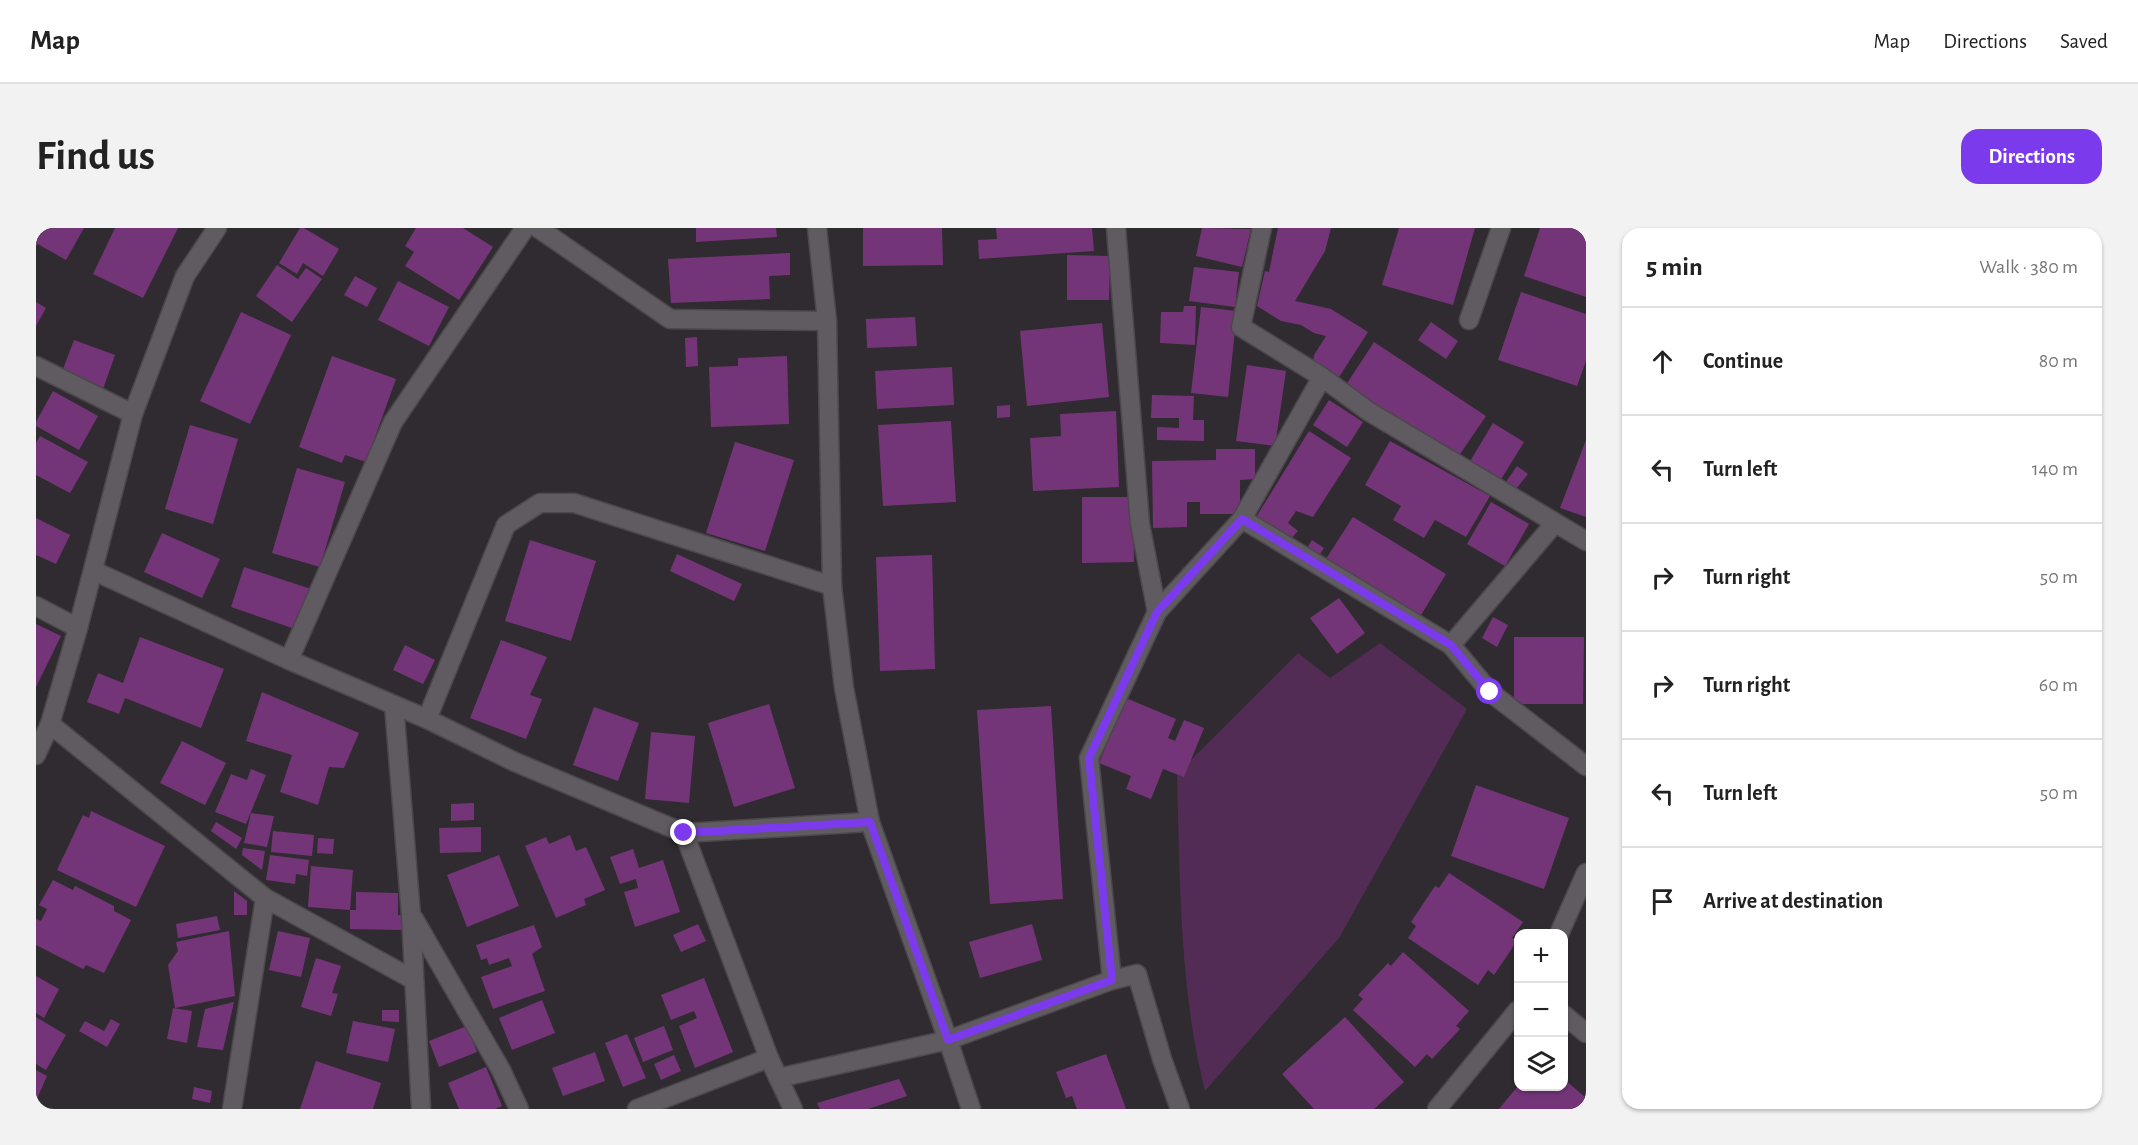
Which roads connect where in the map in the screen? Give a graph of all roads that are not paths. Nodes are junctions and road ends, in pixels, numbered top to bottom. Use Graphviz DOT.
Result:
graph roads {
  1 [pos="217,228"];
  2 [pos="525,228"];
  3 [pos="538,228"];
  4 [pos="818,228"];
  5 [pos="1116,228"];
  6 [pos="1262,228"];
  7 [pos="1501,228"];
  8 [pos="1469,320"];
  9 [pos="827,321"];
  10 [pos="36,366"];
  11 [pos="1322,377"];
  12 [pos="133,414"];
  13 [pos="1242,519"];
  14 [pos="1555,523"];
  15 [pos="1586,541"];
  16 [pos="94,571"];
  17 [pos="832,586"];
  18 [pos="36,606"];
  19 [pos="1157,612"];
  20 [pos="78,628"];
  21 [pos="1451,645"];
  22 [pos="289,660"];
  23 [pos="393,705"];
  24 [pos="428,719"];
  25 [pos="50,724"];
  26 [pos="36,755"];
  27 [pos="1586,766"];
  28 [pos="870,822"];
  29 [pos="684,833"];
  30 [pos="1586,873"];
  31 [pos="265,898"];
  32 [pos="411,915"];
  33 [pos="1561,929"];
  34 [pos="414,980"];
  35 [pos="1112,980"];
  36 [pos="1514,1015"];
  37 [pos="1568,1019"];
  38 [pos="1586,1033"];
  39 [pos="948,1040"];
  40 [pos="769,1058"];
  41 [pos="778,1078"];
  42 [pos="232,1109"];
  43 [pos="421,1109"];
  44 [pos="519,1109"];
  45 [pos="637,1109"];
  46 [pos="793,1109"];
  47 [pos="971,1109"];
  48 [pos="1180,1109"];
  49 [pos="1437,1109"];
  1 -- 12 [label="street"];
  2 -- 22 [label="street"];
  3 -- 9 [label="street"];
  4 -- 9 [label="street"];
  5 -- 19 [label="street"];
  6 -- 11 [label="street"];
  7 -- 8 [label="street"];
  9 -- 17 [label="street"];
  10 -- 12 [label="street"];
  11 -- 13 [label="street"];
  11 -- 14 [label="street"];
  12 -- 16 [label="street"];
  13 -- 19 [label="street"];
  13 -- 21 [label="street"];
  14 -- 15 [label="street"];
  14 -- 21 [label="street"];
  16 -- 20 [label="street"];
  16 -- 22 [label="street"];
  17 -- 24 [label="street"];
  17 -- 28 [label="street"];
  18 -- 20 [label="street"];
  19 -- 35 [label="street"];
  20 -- 25 [label="street"];
  21 -- 27 [label="street"];
  22 -- 23 [label="street"];
  23 -- 24 [label="street"];
  23 -- 32 [label="street"];
  24 -- 29 [label="street"];
  25 -- 26 [label="street"];
  25 -- 31 [label="street"];
  28 -- 29 [label="street"];
  28 -- 39 [label="street"];
  29 -- 40 [label="street"];
  30 -- 33 [label="street"];
  31 -- 34 [label="street"];
  31 -- 42 [label="street"];
  32 -- 34 [label="street"];
  32 -- 44 [label="street"];
  34 -- 43 [label="street"];
  35 -- 39 [label="street"];
  35 -- 48 [label="street"];
  36 -- 49 [label="street"];
  37 -- 38 [label="street"];
  39 -- 41 [label="street"];
  39 -- 47 [label="street"];
  40 -- 41 [label="street"];
  40 -- 45 [label="street"];
  41 -- 46 [label="street"];
}
